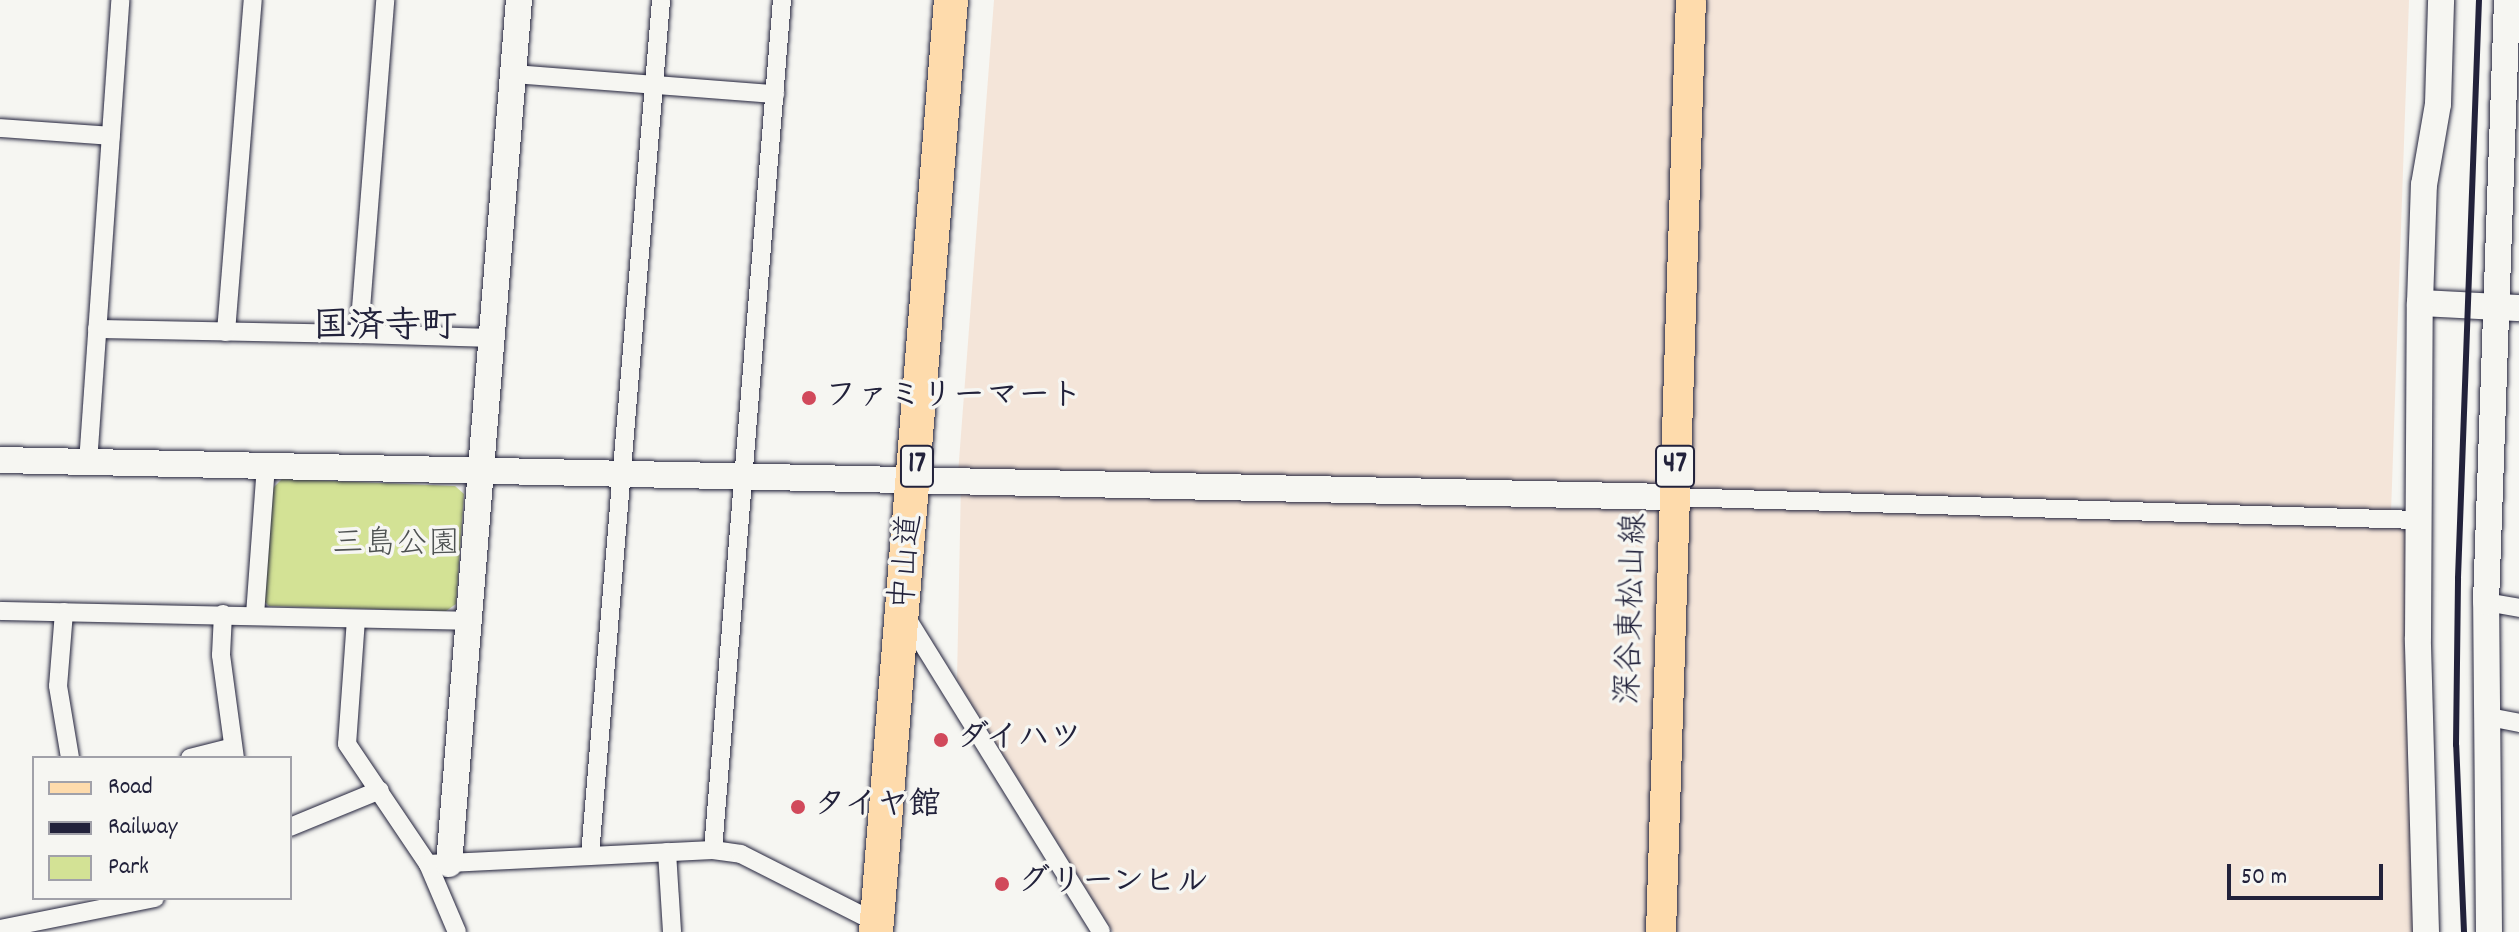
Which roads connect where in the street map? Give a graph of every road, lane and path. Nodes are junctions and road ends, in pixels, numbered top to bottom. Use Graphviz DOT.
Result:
graph roads {
  1 [pos="120,0"];
  2 [pos="253,0"];
  3 [pos="385,0"];
  4 [pos="519,0"];
  5 [pos="661,0"];
  6 [pos="782,0"];
  7 [pos="951,0"];
  8 [pos="1691,0"];
  9 [pos="2441,0"];
  10 [pos="2507,0"];
  11 [pos="513,74"];
  12 [pos="654,84"];
  13 [pos="775,94"];
  14 [pos="2511,116"];
  15 [pos="0,128"];
  16 [pos="111,136"];
  17 [pos="2420,303"];
  18 [pos="2507,306"];
  19 [pos="97,329"];
  20 [pos="226,332"];
  21 [pos="359,334"];
  22 [pos="492,338"];
  23 [pos="0,460"];
  24 [pos="88,463"];
  25 [pos="266,466"];
  26 [pos="482,467"];
  27 [pos="621,473"];
  28 [pos="745,475"];
  29 [pos="916,481"];
  30 [pos="1673,497"];
  31 [pos="2418,520"];
  32 [pos="2486,602"];
  33 [pos="2519,608"];
  34 [pos="0,611"];
  35 [pos="64,612"];
  36 [pos="223,614"];
  37 [pos="255,615"];
  38 [pos="904,615"];
  39 [pos="356,619"];
  40 [pos="469,621"];
  41 [pos="2484,716"];
  42 [pos="2519,723"];
  43 [pos="234,753"];
  44 [pos="70,756"];
  45 [pos="208,756"];
  46 [pos="380,790"];
  47 [pos="292,826"];
  48 [pos="713,850"];
  49 [pos="667,852"];
  50 [pos="590,855"];
  51 [pos="439,864"];
  52 [pos="137,900"];
  53 [pos="92,905"];
  54 [pos="876,927"];
  55 [pos="0,929"];
  56 [pos="457,932"];
  57 [pos="672,932"];
  58 [pos="1101,932"];
  59 [pos="1661,932"];
  60 [pos="2426,932"];
  61 [pos="2489,932"];
  1 -- 16 [label="street"];
  2 -- 20 [label="street"];
  3 -- 21 [label="street"];
  4 -- 11 [label="street"];
  5 -- 12 [label="street"];
  6 -- 13 [label="street"];
  7 -- 29 [label="highway, 中山道 / 17"];
  8 -- 30 [label="main road, 深谷東松山線 / 47"];
  9 -- 17 [label="street"];
  10 -- 14 [label="street"];
  11 -- 12 [label="street"];
  11 -- 22 [label="street"];
  12 -- 13 [label="street"];
  12 -- 27 [label="street"];
  13 -- 28 [label="street"];
  14 -- 18 [label="street"];
  15 -- 16 [label="street"];
  16 -- 19 [label="street"];
  17 -- 18 [label="street"];
  17 -- 31 [label="street"];
  18 -- 32 [label="street"];
  19 -- 20 [label="street"];
  19 -- 24 [label="street"];
  20 -- 21 [label="street"];
  21 -- 22 [label="street"];
  22 -- 26 [label="street"];
  23 -- 24 [label="street"];
  24 -- 25 [label="street"];
  25 -- 26 [label="street"];
  25 -- 37 [label="street"];
  26 -- 27 [label="street"];
  26 -- 40 [label="street"];
  27 -- 28 [label="street"];
  27 -- 50 [label="street"];
  28 -- 29 [label="street"];
  28 -- 48 [label="street"];
  29 -- 30 [label="street"];
  29 -- 38 [label="highway, 中山道 / 17"];
  30 -- 31 [label="street"];
  30 -- 59 [label="main road, 深谷東松山線 / 47"];
  31 -- 60 [label="street"];
  32 -- 33 [label="street"];
  32 -- 41 [label="street"];
  34 -- 35 [label="street"];
  35 -- 36 [label="street"];
  35 -- 44 [label="street"];
  36 -- 37 [label="street"];
  36 -- 43 [label="street"];
  37 -- 39 [label="street"];
  38 -- 54 [label="highway, 中山道 / 17"];
  38 -- 58 [label="street"];
  39 -- 40 [label="street"];
  39 -- 46 [label="street"];
  40 -- 51 [label="street"];
  41 -- 42 [label="street"];
  41 -- 61 [label="street"];
  43 -- 45 [label="street"];
  46 -- 47 [label="street"];
  46 -- 51 [label="street"];
  48 -- 49 [label="street"];
  48 -- 54 [label="street"];
  49 -- 50 [label="street"];
  49 -- 57 [label="street"];
  50 -- 51 [label="street"];
  51 -- 56 [label="street"];
  52 -- 53 [label="street"];
  53 -- 55 [label="street"];
}
